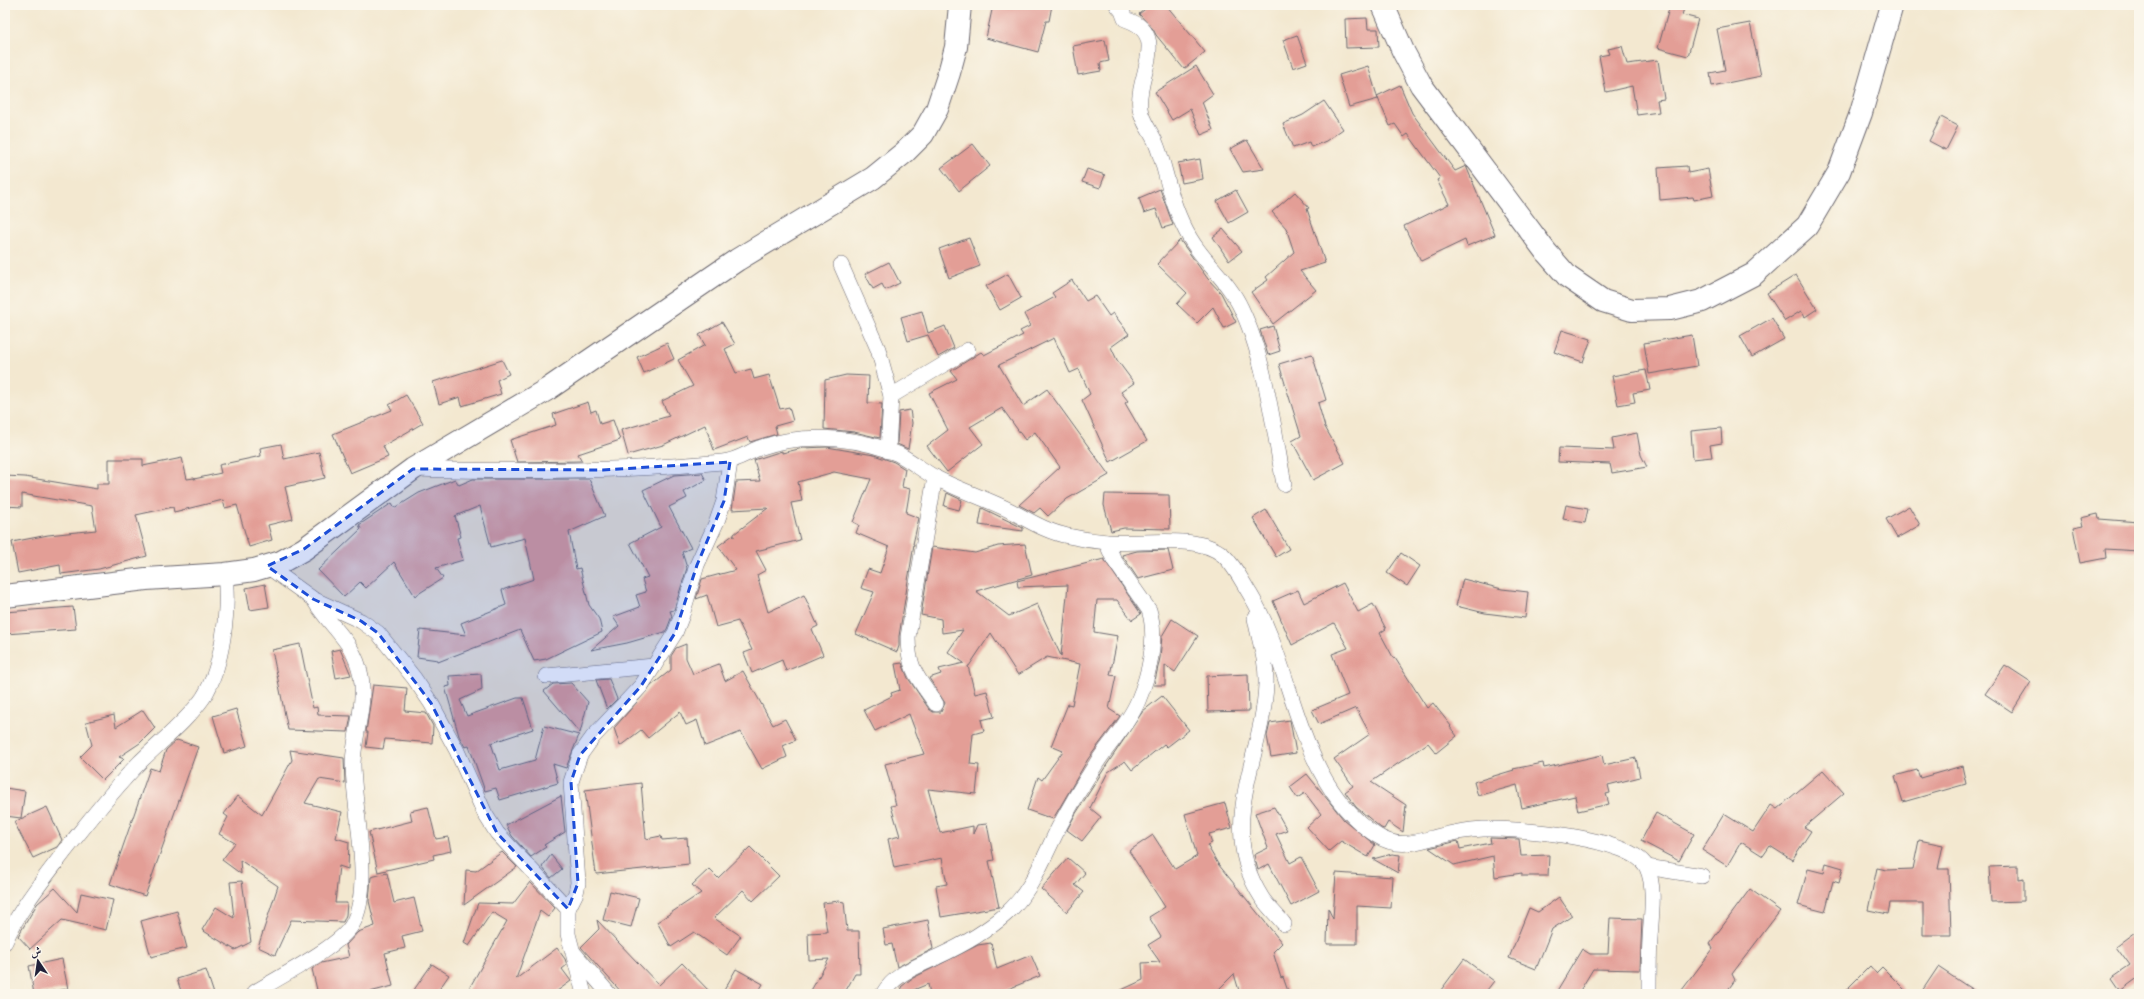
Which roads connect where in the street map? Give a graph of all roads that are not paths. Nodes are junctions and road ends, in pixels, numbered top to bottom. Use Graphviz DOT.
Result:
graph roads {
  1 [pos="960,5"];
  2 [pos="1117,5"];
  3 [pos="1384,5"];
  4 [pos="1892,5"];
  5 [pos="841,265"];
  6 [pos="968,350"];
  7 [pos="891,396"];
  8 [pos="888,451"];
  9 [pos="730,462"];
  10 [pos="413,469"];
  11 [pos="935,477"];
  12 [pos="1284,484"];
  13 [pos="1106,542"];
  14 [pos="267,566"];
  15 [pos="225,574"];
  16 [pos="5,596"];
  17 [pos="1251,596"];
  18 [pos="313,599"];
  19 [pos="654,666"];
  20 [pos="546,676"];
  21 [pos="936,704"];
  22 [pos="1647,867"];
  23 [pos="1702,876"];
  24 [pos="568,909"];
  25 [pos="1284,924"];
  26 [pos="5,942"];
  27 [pos="572,951"];
  28 [pos="255,992"];
  29 [pos="584,994"];
  30 [pos="608,994"];
  31 [pos="883,994"];
  32 [pos="1649,994"];
  1 -- 10 [label="main road"];
  2 -- 12 [label="street"];
  3 -- 4 [label="main road"];
  5 -- 7 [label="street"];
  6 -- 7 [label="street"];
  7 -- 8 [label="street"];
  8 -- 9 [label="street"];
  8 -- 11 [label="street"];
  9 -- 10 [label="street"];
  9 -- 19 [label="street"];
  10 -- 14 [label="main road"];
  11 -- 13 [label="street"];
  11 -- 21 [label="street"];
  13 -- 17 [label="street"];
  13 -- 31 [label="street"];
  14 -- 15 [label="main road"];
  14 -- 18 [label="street"];
  15 -- 16 [label="main road"];
  15 -- 26 [label="street"];
  17 -- 22 [label="street"];
  17 -- 25 [label="street"];
  18 -- 24 [label="street"];
  18 -- 28 [label="street"];
  19 -- 20 [label="street"];
  19 -- 24 [label="street"];
  22 -- 23 [label="street"];
  22 -- 32 [label="street"];
  24 -- 27 [label="street"];
  27 -- 29 [label="street"];
  27 -- 30 [label="street"];
}
